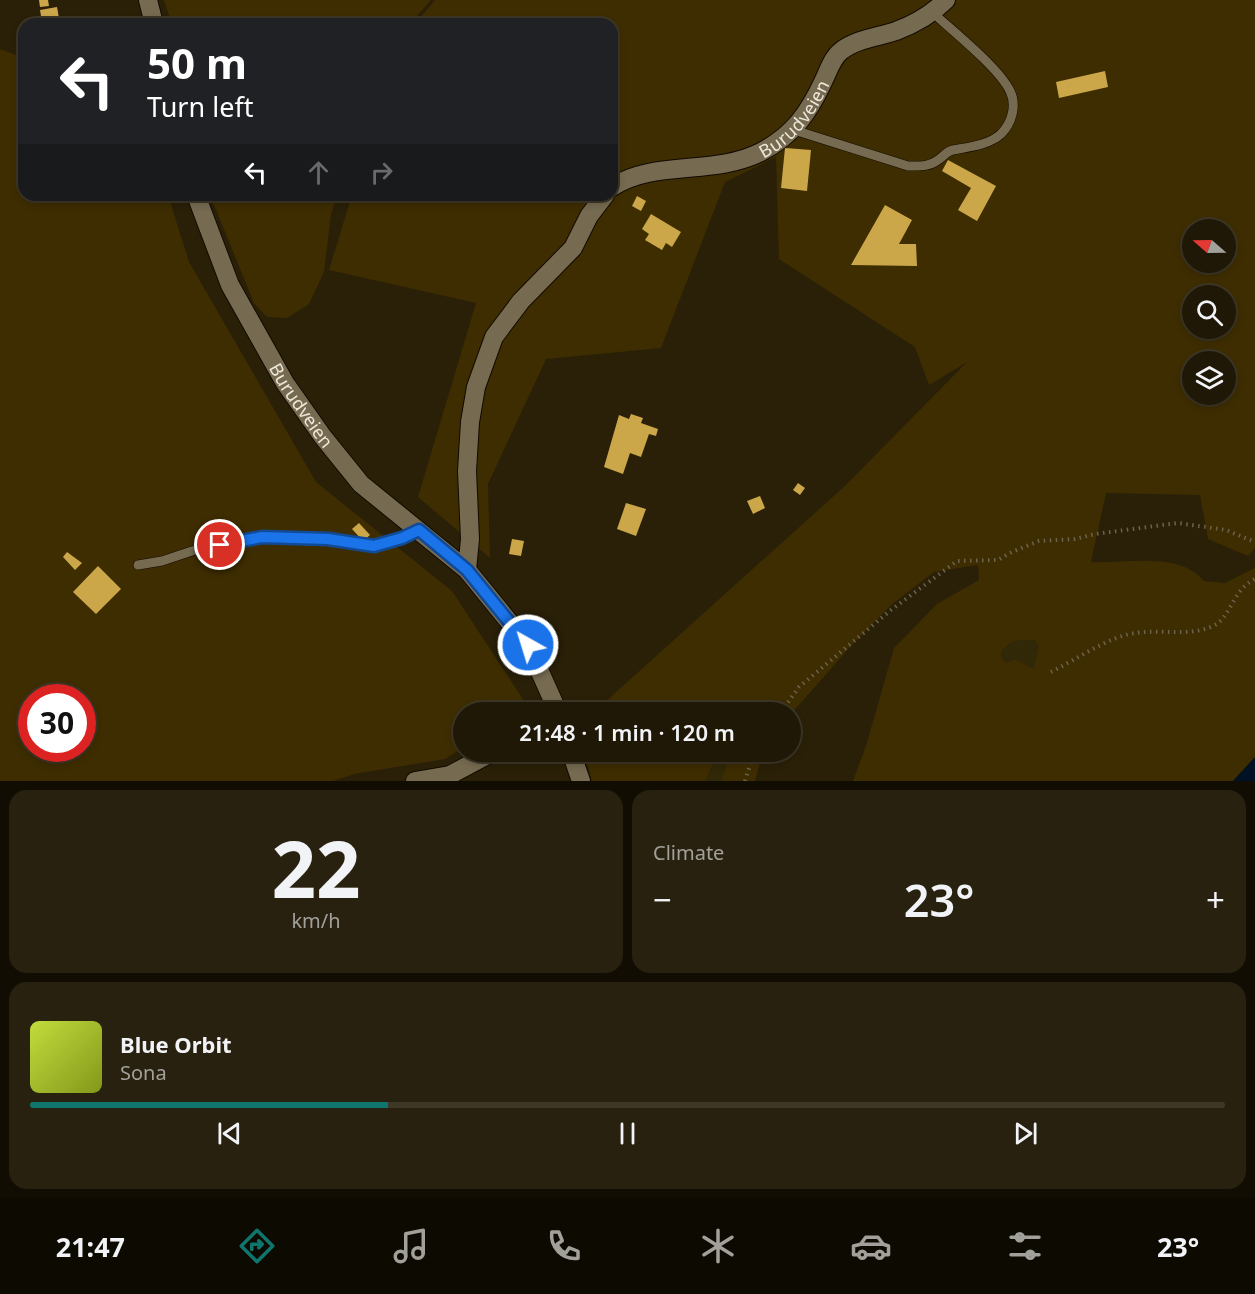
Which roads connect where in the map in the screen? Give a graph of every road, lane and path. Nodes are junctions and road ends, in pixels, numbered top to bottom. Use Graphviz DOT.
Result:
graph roads {
  1 [pos="148,0"];
  2 [pos="939,6"];
  3 [pos="152,18"];
  4 [pos="794,130"];
  5 [pos="618,184"];
  6 [pos="198,201"];
  7 [pos="600,201"];
  8 [pos="419,530"];
  9 [pos="1255,542"];
  10 [pos="138,565"];
  11 [pos="467,570"];
  12 [pos="1255,579"];
  13 [pos="1052,672"];
  14 [pos="554,702"];
  15 [pos="788,702"];
  16 [pos="477,762"];
  17 [pos="574,762"];
  18 [pos="751,762"];
  19 [pos="451,778"];
  20 [pos="416,781"];
  21 [pos="581,781"];
  22 [pos="745,781"];
  1 -- 3 [label="street"];
  2 -- 4 [label="street, Burudveien"];
  2 -- 4 [label="lane"];
  4 -- 5 [label="street, Burudveien"];
  6 -- 8 [label="street, Burudveien"];
  7 -- 11 [label="street"];
  8 -- 10 [label="lane"];
  8 -- 11 [label="street, Burudveien"];
  9 -- 15 [label="path"];
  11 -- 14 [label="street, Burudveien"];
  12 -- 13 [label="path"];
  16 -- 19 [label="street"];
  17 -- 21 [label="street"];
  18 -- 22 [label="path"];
  19 -- 20 [label="street"];
}
